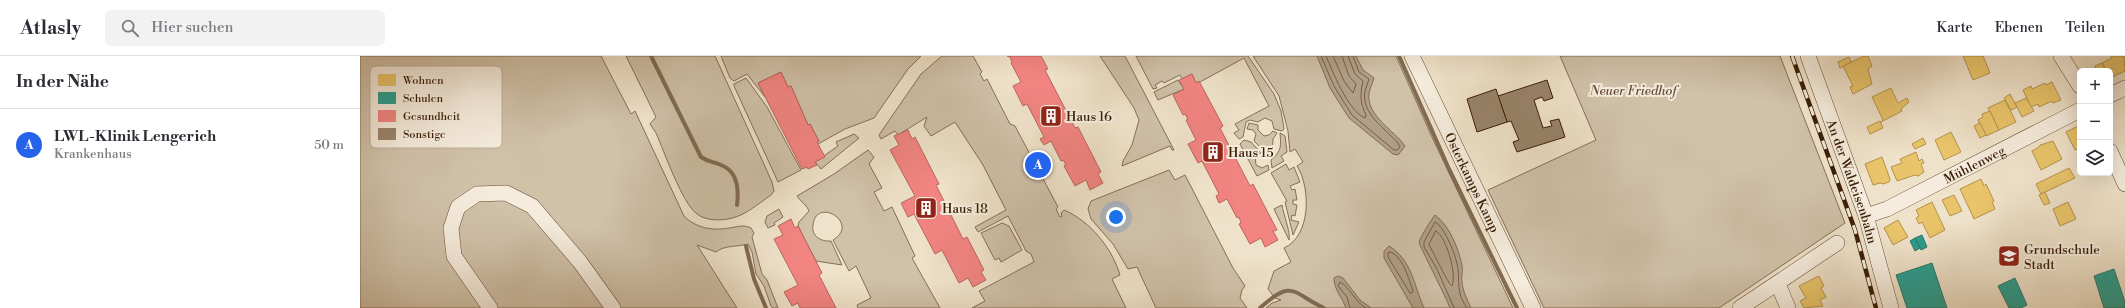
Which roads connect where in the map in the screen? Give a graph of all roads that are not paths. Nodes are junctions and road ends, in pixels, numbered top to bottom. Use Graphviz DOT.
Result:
graph roads {
  1 [pos="1412,56"];
  2 [pos="1808,56"];
  3 [pos="2061,56"];
  4 [pos="2077,81"];
  5 [pos="2125,88"];
  6 [pos="2113,94"];
  7 [pos="2077,112"];
  8 [pos="2113,158"];
  9 [pos="2125,184"];
  10 [pos="1866,216"];
  11 [pos="1837,243"];
  12 [pos="1778,284"];
  13 [pos="490,308"];
  14 [pos="613,308"];
  15 [pos="1533,308"];
  16 [pos="1740,308"];
  17 [pos="1788,308"];
  18 [pos="1891,308"];
  1 -- 15 [label="street, Osterkamps Kamp"];
  2 -- 10 [label="street, An der Waldeisenbahn"];
  3 -- 4 [label="street"];
  5 -- 6 [label="street"];
  7 -- 10 [label="street, Mühlenweg"];
  8 -- 9 [label="street"];
  10 -- 18 [label="street, An der Waldeisenbahn"];
  11 -- 12 [label="street"];
  12 -- 16 [label="street"];
  12 -- 17 [label="street"];
  13 -- 14 [label="street"];
}
